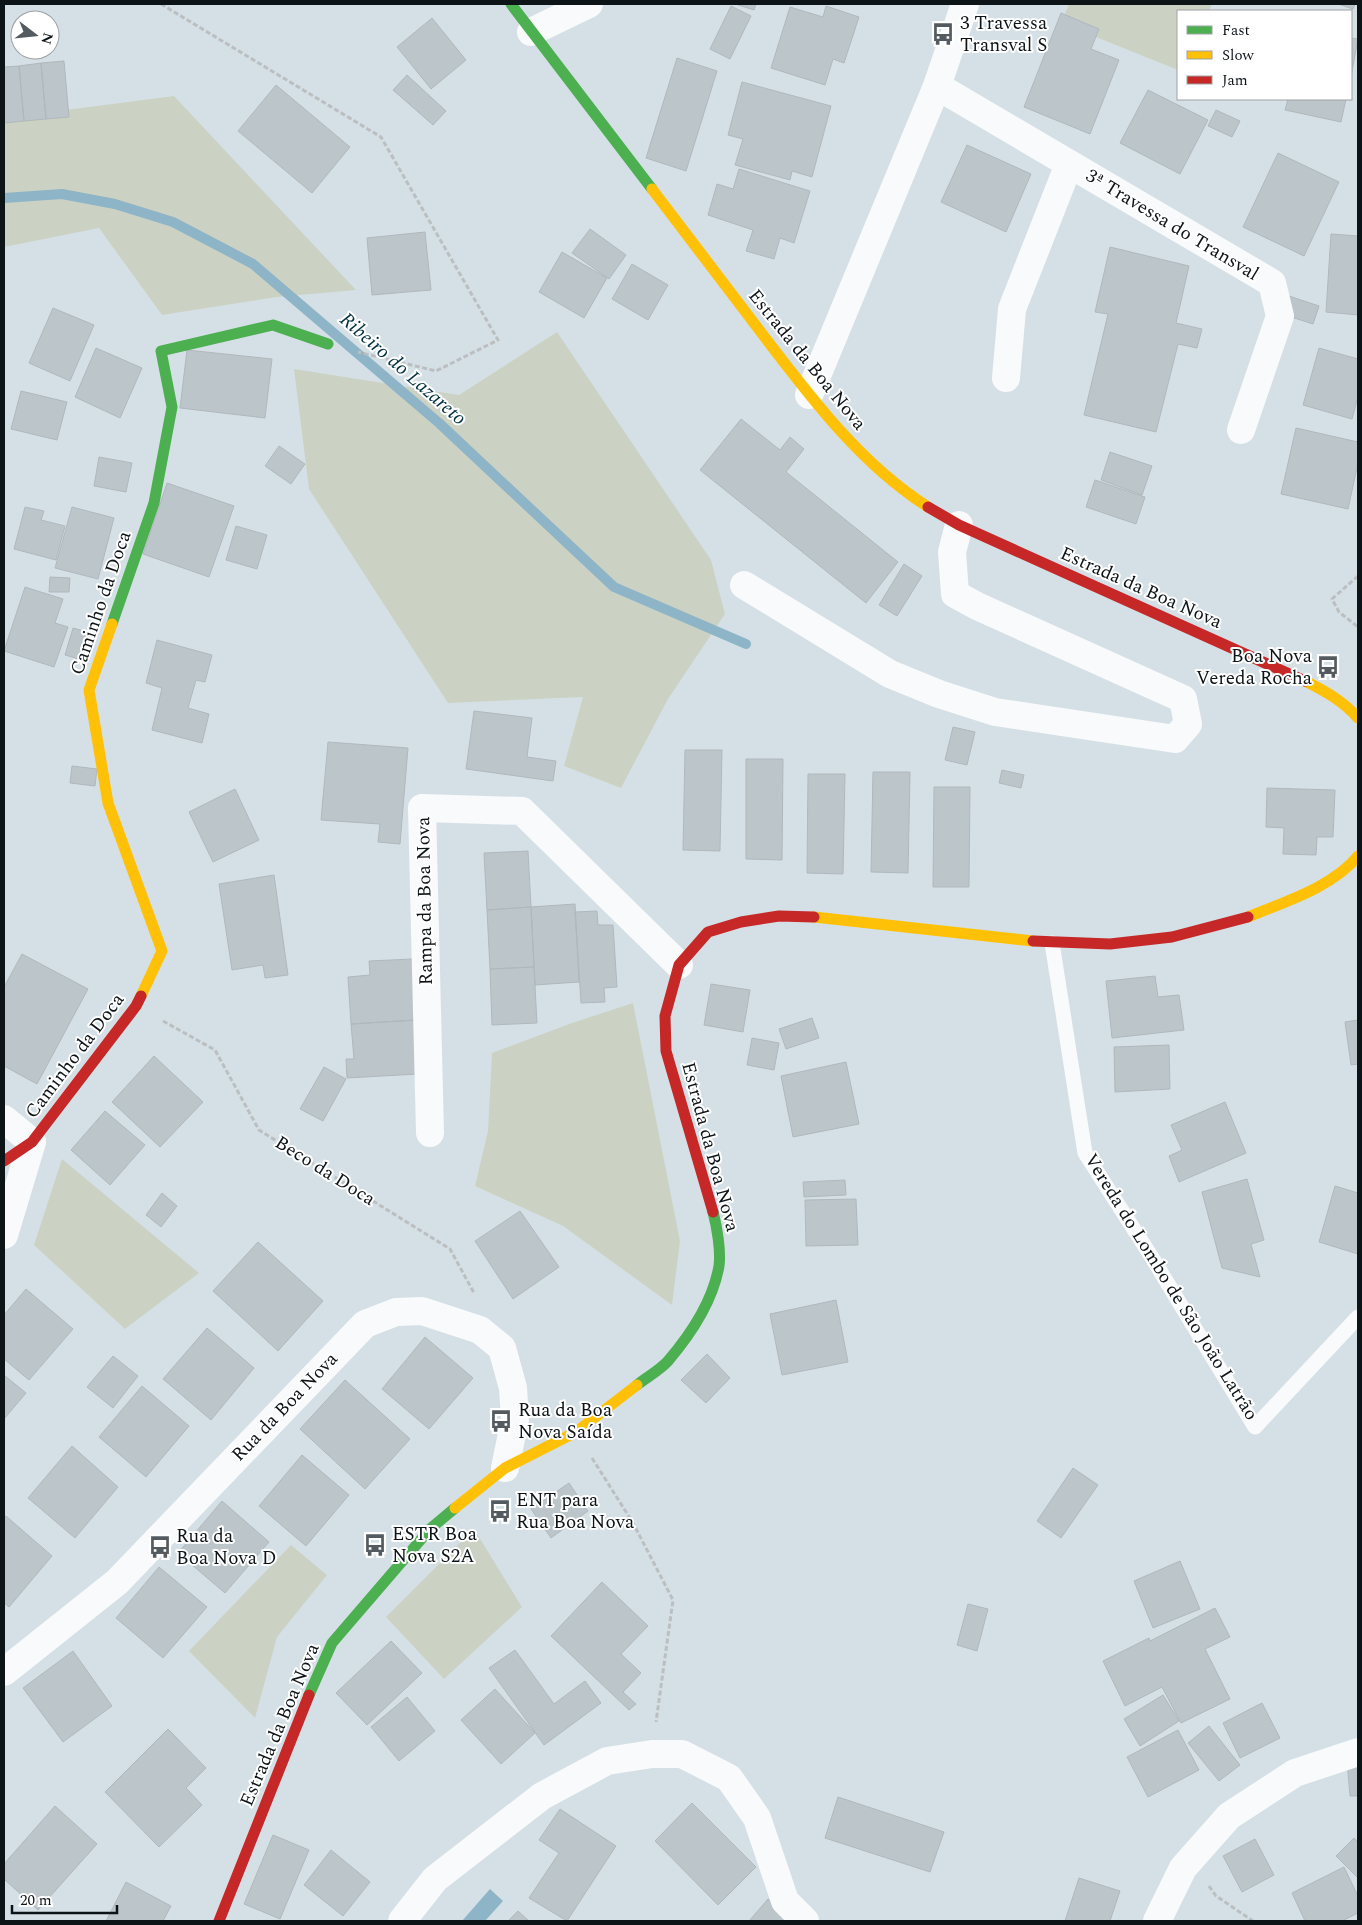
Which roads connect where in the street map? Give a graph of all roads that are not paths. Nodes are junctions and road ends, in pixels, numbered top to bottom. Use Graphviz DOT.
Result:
graph roads {
  1 [pos="511,4"];
  2 [pos="589,4"];
  3 [pos="965,4"];
  4 [pos="531,32"];
  5 [pos="937,86"];
  6 [pos="1069,164"];
  7 [pos="328,344"];
  8 [pos="1006,378"];
  9 [pos="809,396"];
  10 [pos="1241,430"];
  11 [pos="959,525"];
  12 [pos="744,585"];
  13 [pos="1358,718"];
  14 [pos="1358,856"];
  15 [pos="1052,943"];
  16 [pos="679,966"];
  17 [pos="4,1119"];
  18 [pos="430,1133"];
  19 [pos="32,1142"];
  20 [pos="4,1161"];
  21 [pos="4,1235"];
  22 [pos="1358,1317"];
  23 [pos="505,1468"];
  24 [pos="4,1672"];
  25 [pos="1358,1752"];
  26 [pos="219,1921"];
  27 [pos="402,1921"];
  28 [pos="805,1921"];
  29 [pos="1157,1921"];
  1 -- 4 [label="main road, Estrada da Boa Nova"];
  2 -- 4 [label="street"];
  3 -- 5 [label="street"];
  4 -- 9 [label="main road, Estrada da Boa Nova"];
  5 -- 6 [label="street, 3ª Travessa do Transval"];
  5 -- 9 [label="street"];
  6 -- 8 [label="street, 3ª Travessa do Transval"];
  6 -- 10 [label="street, 3ª Travessa do Transval"];
  7 -- 19 [label="main road, Caminho da Doca"];
  9 -- 11 [label="main road, Estrada da Boa Nova"];
  11 -- 12 [label="street"];
  11 -- 13 [label="main road, Estrada da Boa Nova"];
  14 -- 15 [label="main road, Estrada da Boa Nova"];
  15 -- 16 [label="main road, Estrada da Boa Nova"];
  15 -- 22 [label="lane, Vereda do Lombo de São João Latrão"];
  16 -- 18 [label="street, Rampa da Boa Nova"];
  16 -- 23 [label="main road, Estrada da Boa Nova"];
  17 -- 19 [label="street"];
  19 -- 20 [label="main road"];
  19 -- 21 [label="street"];
  23 -- 24 [label="street, Rua da Boa Nova"];
  23 -- 26 [label="main road, Estrada da Boa Nova"];
  25 -- 29 [label="street"];
  27 -- 28 [label="street"];
}
